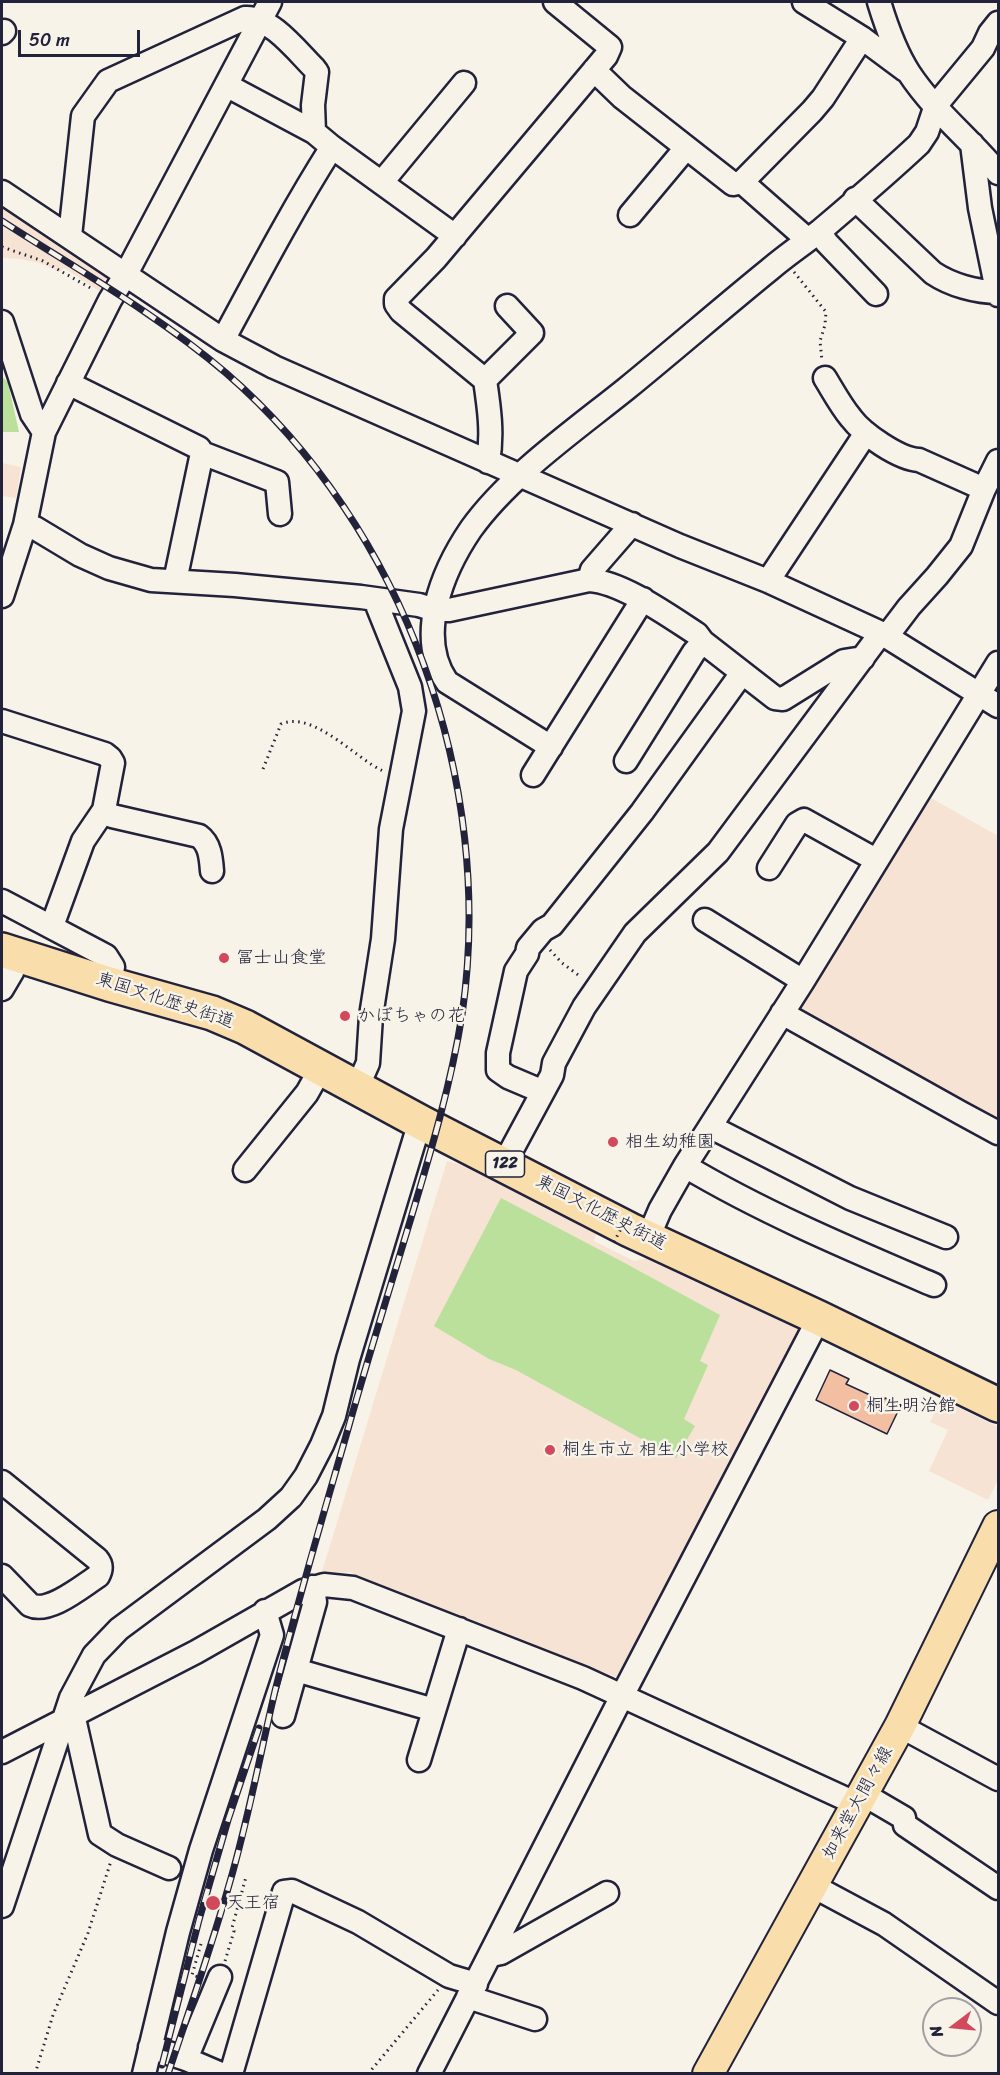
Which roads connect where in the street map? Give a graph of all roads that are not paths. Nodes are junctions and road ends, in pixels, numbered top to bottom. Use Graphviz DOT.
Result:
graph roads {
  1 [pos="555,2"];
  2 [pos="804,2"];
  3 [pos="879,2"];
  4 [pos="265,11"];
  5 [pos="999,23"];
  6 [pos="862,38"];
  7 [pos="991,49"];
  8 [pos="594,70"];
  9 [pos="909,73"];
  10 [pos="464,84"];
  11 [pos="226,85"];
  12 [pos="936,105"];
  13 [pos="314,132"];
  14 [pos="972,144"];
  15 [pos="332,147"];
  16 [pos="686,148"];
  17 [pos="999,173"];
  18 [pos="382,182"];
  19 [pos="742,182"];
  20 [pos="2,192"];
  21 [pos="855,199"];
  22 [pos="630,215"];
  23 [pos="455,236"];
  24 [pos="813,236"];
  25 [pos="70,237"];
  26 [pos="126,274"];
  27 [pos="998,293"];
  28 [pos="876,294"];
  29 [pos="507,306"];
  30 [pos="2,322"];
  31 [pos="223,340"];
  32 [pos="825,378"];
  33 [pos="485,380"];
  34 [pos="68,382"];
  35 [pos="44,432"];
  36 [pos="866,433"];
  37 [pos="202,453"];
  38 [pos="999,461"];
  39 [pos="488,462"];
  40 [pos="521,476"];
  41 [pos="984,489"];
  42 [pos="280,514"];
  43 [pos="632,524"];
  44 [pos="25,525"];
  45 [pos="589,580"];
  46 [pos="175,581"];
  47 [pos="768,581"];
  48 [pos="2,596"];
  49 [pos="643,599"];
  50 [pos="375,600"];
  51 [pos="434,620"];
  52 [pos="884,635"];
  53 [pos="704,642"];
  54 [pos="863,658"];
  55 [pos="999,663"];
  56 [pos="742,674"];
  57 [pos="979,694"];
  58 [pos="999,706"];
  59 [pos="2,722"];
  60 [pos="551,747"];
  61 [pos="626,761"];
  62 [pos="533,775"];
  63 [pos="104,810"];
  64 [pos="876,861"];
  65 [pos="769,868"];
  66 [pos="212,871"];
  67 [pos="2,901"];
  68 [pos="705,920"];
  69 [pos="52,926"];
  70 [pos="10,952"];
  71 [pos="802,981"];
  72 [pos="109,984"];
  73 [pos="2,989"];
  74 [pos="782,1013"];
  75 [pos="321,1068"];
  76 [pos="547,1083"];
  77 [pos="357,1088"];
  78 [pos="422,1123"];
  79 [pos="711,1127"];
  80 [pos="999,1133"];
  81 [pos="504,1164"];
  82 [pos="685,1166"];
  83 [pos="245,1170"];
  84 [pos="637,1229"];
  85 [pos="946,1237"];
  86 [pos="934,1286"];
  87 [pos="819,1318"];
  88 [pos="999,1405"];
  89 [pos="2,1482"];
  90 [pos="996,1539"];
  91 [pos="2,1576"];
  92 [pos="308,1589"];
  93 [pos="266,1611"];
  94 [pos="459,1629"];
  95 [pos="296,1670"];
  96 [pos="622,1696"];
  97 [pos="434,1710"];
  98 [pos="68,1716"];
  99 [pos="283,1716"];
  100 [pos="900,1726"];
  101 [pos="2,1752"];
  102 [pos="419,1760"];
  103 [pos="999,1779"];
  104 [pos="860,1799"];
  105 [pos="169,1868"];
  106 [pos="813,1887"];
  107 [pos="999,1888"];
  108 [pos="607,1893"];
  109 [pos="2,1906"];
  110 [pos="491,1955"];
  111 [pos="220,1977"];
  112 [pos="472,1990"];
  113 [pos="999,2003"];
  114 [pos="535,2019"];
  115 [pos="150,2048"];
  116 [pos="186,2059"];
  117 [pos="144,2073"];
  118 [pos="221,2073"];
  119 [pos="231,2073"];
  120 [pos="429,2073"];
  121 [pos="708,2073"];
  1 -- 8 [label="street"];
  2 -- 6 [label="street"];
  3 -- 9 [label="street"];
  4 -- 11 [label="street"];
  4 -- 13 [label="street"];
  4 -- 25 [label="street"];
  5 -- 7 [label="street"];
  6 -- 9 [label="street"];
  6 -- 19 [label="street"];
  7 -- 12 [label="street"];
  8 -- 16 [label="street"];
  8 -- 23 [label="street"];
  9 -- 12 [label="street"];
  10 -- 18 [label="street"];
  11 -- 13 [label="street"];
  11 -- 26 [label="street"];
  12 -- 14 [label="street"];
  12 -- 21 [label="street"];
  13 -- 15 [label="street"];
  14 -- 17 [label="street"];
  14 -- 27 [label="street"];
  15 -- 18 [label="street"];
  15 -- 31 [label="street"];
  16 -- 19 [label="street"];
  16 -- 22 [label="street"];
  18 -- 23 [label="street"];
  19 -- 24 [label="street"];
  20 -- 25 [label="street"];
  21 -- 24 [label="street"];
  21 -- 27 [label="street"];
  23 -- 33 [label="street"];
  24 -- 28 [label="street"];
  24 -- 40 [label="street"];
  25 -- 26 [label="street"];
  26 -- 31 [label="street"];
  26 -- 34 [label="street"];
  29 -- 33 [label="street"];
  30 -- 35 [label="street"];
  31 -- 39 [label="street"];
  32 -- 36 [label="street"];
  33 -- 39 [label="street"];
  34 -- 35 [label="street"];
  34 -- 37 [label="street"];
  35 -- 44 [label="street"];
  36 -- 41 [label="street"];
  36 -- 47 [label="street"];
  37 -- 42 [label="street"];
  37 -- 46 [label="street"];
  38 -- 41 [label="street"];
  39 -- 40 [label="street"];
  40 -- 43 [label="street"];
  40 -- 51 [label="street"];
  41 -- 52 [label="street"];
  43 -- 45 [label="street"];
  43 -- 47 [label="street"];
  44 -- 46 [label="street"];
  44 -- 48 [label="street"];
  45 -- 49 [label="street"];
  45 -- 51 [label="street"];
  46 -- 50 [label="street"];
  47 -- 52 [label="street"];
  49 -- 53 [label="street"];
  49 -- 60 [label="street"];
  50 -- 51 [label="street"];
  50 -- 77 [label="street"];
  51 -- 60 [label="street"];
  52 -- 54 [label="street"];
  52 -- 57 [label="street"];
  53 -- 56 [label="street"];
  53 -- 61 [label="street"];
  54 -- 56 [label="street"];
  54 -- 76 [label="street"];
  55 -- 57 [label="street"];
  56 -- 76 [label="street"];
  57 -- 58 [label="street"];
  57 -- 64 [label="street"];
  59 -- 63 [label="street"];
  60 -- 62 [label="street"];
  63 -- 66 [label="street"];
  63 -- 69 [label="street"];
  64 -- 65 [label="street"];
  64 -- 71 [label="street"];
  67 -- 69 [label="street"];
  68 -- 71 [label="street"];
  69 -- 72 [label="street"];
  70 -- 72 [label="highway, 東国文化歴史街道 / 122"];
  70 -- 73 [label="street"];
  71 -- 74 [label="street"];
  72 -- 75 [label="highway, 東国文化歴史街道 / 122"];
  74 -- 79 [label="street"];
  74 -- 80 [label="street"];
  75 -- 77 [label="highway, 東国文化歴史街道 / 122"];
  75 -- 83 [label="street"];
  76 -- 81 [label="street"];
  77 -- 78 [label="highway, 東国文化歴史街道 / 122"];
  78 -- 81 [label="highway, 東国文化歴史街道 / 122"];
  78 -- 98 [label="street"];
  79 -- 82 [label="street"];
  79 -- 85 [label="street"];
  81 -- 84 [label="highway, 東国文化歴史街道 / 122"];
  82 -- 84 [label="street"];
  82 -- 86 [label="street"];
  84 -- 87 [label="highway, 東国文化歴史街道 / 122"];
  87 -- 88 [label="highway, 東国文化歴史街道 / 122"];
  87 -- 96 [label="street"];
  89 -- 91 [label="street"];
  90 -- 100 [label="main road, 如来堂大間々線"];
  92 -- 93 [label="street"];
  92 -- 94 [label="street"];
  92 -- 95 [label="street"];
  93 -- 98 [label="street"];
  93 -- 115 [label="street"];
  94 -- 96 [label="street"];
  94 -- 97 [label="street"];
  95 -- 97 [label="street"];
  95 -- 99 [label="street"];
  96 -- 104 [label="street"];
  96 -- 110 [label="street"];
  97 -- 102 [label="street"];
  98 -- 101 [label="street"];
  98 -- 105 [label="street"];
  98 -- 109 [label="street"];
  100 -- 103 [label="street"];
  100 -- 104 [label="main road, 如来堂大間々線"];
  104 -- 106 [label="main road, 如来堂大間々線"];
  104 -- 107 [label="street"];
  106 -- 113 [label="street"];
  106 -- 121 [label="main road, 如来堂大間々線"];
  108 -- 110 [label="street"];
  110 -- 112 [label="street"];
  111 -- 116 [label="street"];
  112 -- 114 [label="street"];
  112 -- 119 [label="street"];
  112 -- 120 [label="street"];
  115 -- 116 [label="street"];
  115 -- 117 [label="street"];
  116 -- 118 [label="street"];
}
